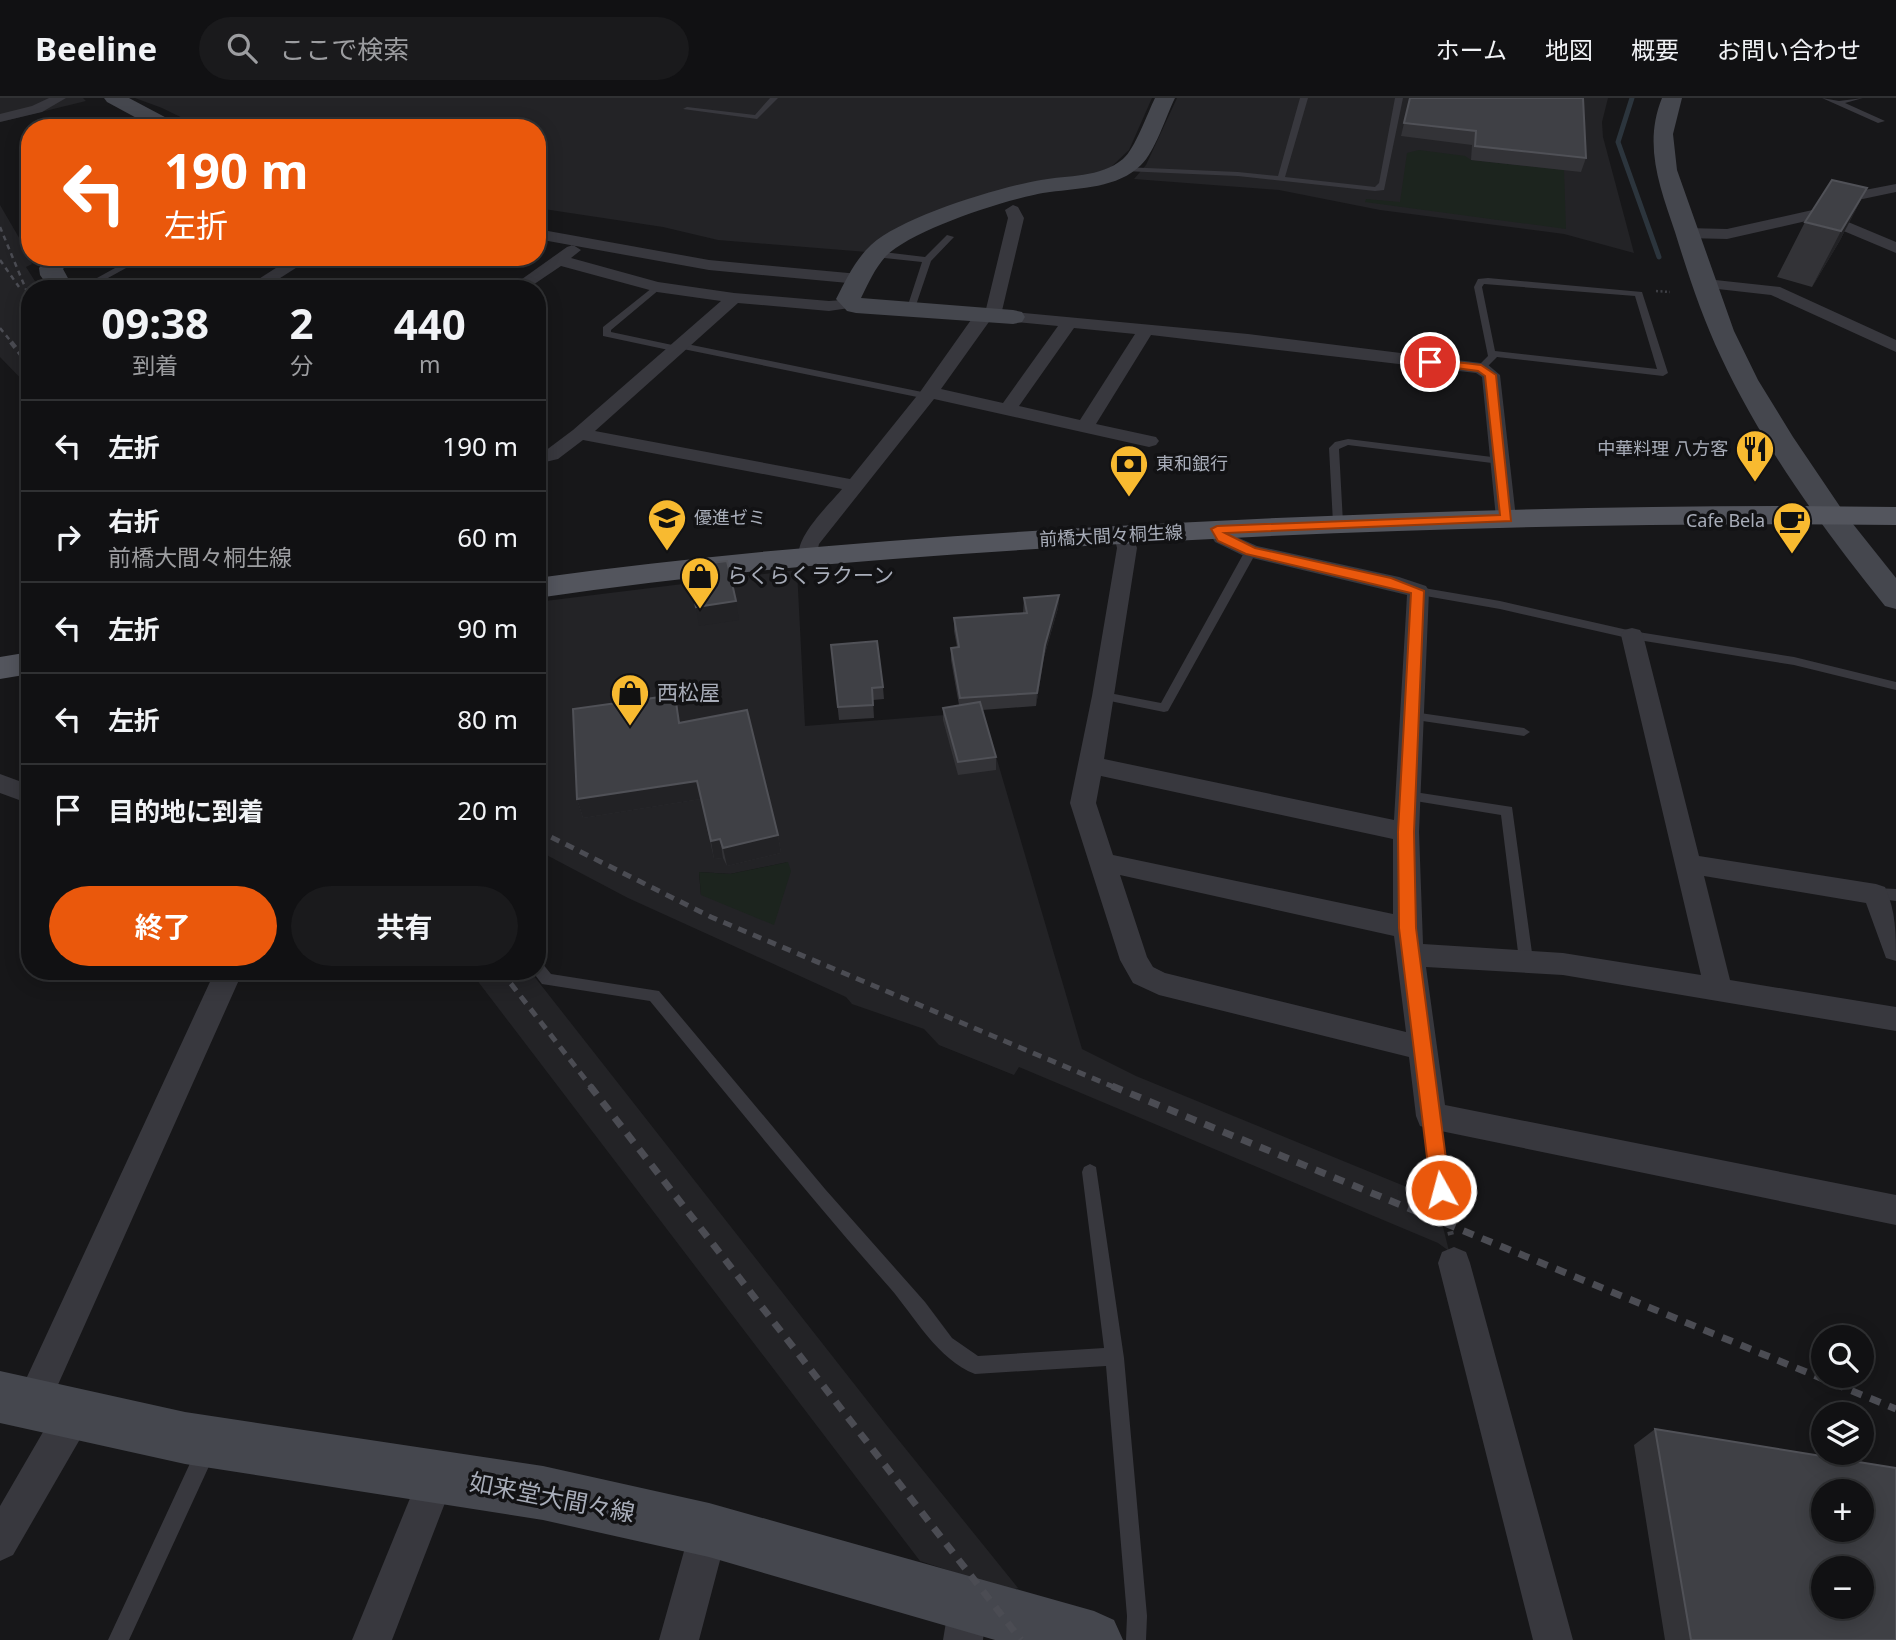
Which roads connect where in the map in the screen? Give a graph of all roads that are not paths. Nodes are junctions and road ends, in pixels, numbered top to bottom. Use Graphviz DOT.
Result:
graph roads {
  1 [pos="7,98"];
  2 [pos="48,98"];
  3 [pos="59,98"];
  4 [pos="114,98"];
  5 [pos="699,98"];
  6 [pos="774,98"];
  7 [pos="1165,98"];
  8 [pos="1304,98"];
  9 [pos="1399,98"];
  10 [pos="1672,98"];
  11 [pos="1826,98"];
  12 [pos="1859,98"];
  13 [pos="1838,103"];
  14 [pos="0,118"];
  15 [pos="155,119"];
  16 [pos="1881,121"];
  17 [pos="1124,169"];
  18 [pos="1281,178"];
  19 [pos="1896,188"];
  20 [pos="1013,210"];
  21 [pos="1820,214"];
  22 [pos="1686,233"];
  23 [pos="546,235"];
  24 [pos="950,237"];
  25 [pos="587,242"];
  26 [pos="1896,247"];
  27 [pos="875,254"];
  28 [pos="559,260"];
  29 [pos="927,260"];
  30 [pos="125,266"];
  31 [pos="290,266"];
  32 [pos="859,279"];
  33 [pos="98,280"];
  34 [pos="266,280"];
  35 [pos="529,280"];
  36 [pos="1706,284"];
  37 [pos="657,287"];
  38 [pos="734,298"];
  39 [pos="850,303"];
  40 [pos="911,308"];
  41 [pos="997,315"];
  42 [pos="1068,324"];
  43 [pos="1145,331"];
  44 [pos="680,347"];
  45 [pos="1896,347"];
  46 [pos="1486,360"];
  47 [pos="928,394"];
  48 [pos="1007,410"];
  49 [pos="1085,427"];
  50 [pos="580,434"];
  51 [pos="1149,440"];
  52 [pos="546,455"];
  53 [pos="1500,461"];
  54 [pos="855,486"];
  55 [pos="1828,515"];
  56 [pos="1896,516"];
  57 [pos="1506,518"];
  58 [pos="1338,523"];
  59 [pos="1217,529"];
  60 [pos="1124,534"];
  61 [pos="1251,551"];
  62 [pos="808,556"];
  63 [pos="546,587"];
  64 [pos="1418,591"];
  65 [pos="1896,599"];
  66 [pos="1632,635"];
  67 [pos="21,664"];
  68 [pos="0,668"];
  69 [pos="1896,686"];
  70 [pos="1104,696"];
  71 [pos="1413,716"];
  72 [pos="1524,732"];
  73 [pos="1090,765"];
  74 [pos="0,783"];
  75 [pos="21,791"];
  76 [pos="1408,796"];
  77 [pos="1406,832"];
  78 [pos="1689,864"];
  79 [pos="1103,865"];
  80 [pos="1886,894"];
  81 [pos="1408,942"];
  82 [pos="1896,950"];
  83 [pos="1526,960"];
  84 [pos="546,979"];
  85 [pos="225,980"];
  86 [pos="1718,989"];
  87 [pos="1896,1020"];
  88 [pos="1421,1045"];
  89 [pos="1432,1116"];
  90 [pos="1090,1172"];
  91 [pos="1441,1190"];
  92 [pos="1896,1210"];
  93 [pos="1454,1263"];
  94 [pos="1115,1358"];
  95 [pos="35,1405"];
  96 [pos="210,1442"];
  97 [pos="437,1477"];
  98 [pos="709,1530"];
  99 [pos="0,1542"];
  100 [pos="966,1622"];
  101 [pos="118,1640"];
  102 [pos="372,1640"];
  103 [pos="679,1640"];
  104 [pos="1094,1640"];
  105 [pos="1136,1640"];
  106 [pos="1553,1640"];
  1 -- 2 [label="street"];
  3 -- 14 [label="street"];
  4 -- 15 [label="street"];
  5 -- 6 [label="lane"];
  7 -- 17 [label="street"];
  8 -- 18 [label="lane"];
  9 -- 18 [label="lane"];
  10 -- 22 [label="street"];
  11 -- 13 [label="lane"];
  12 -- 13 [label="lane"];
  13 -- 16 [label="lane"];
  17 -- 18 [label="lane"];
  17 -- 27 [label="street"];
  19 -- 21 [label="street"];
  20 -- 41 [label="street"];
  21 -- 22 [label="street"];
  21 -- 26 [label="street"];
  22 -- 36 [label="street"];
  23 -- 25 [label="street"];
  24 -- 29 [label="lane"];
  25 -- 28 [label="street"];
  25 -- 32 [label="street"];
  27 -- 29 [label="lane"];
  27 -- 32 [label="street"];
  28 -- 35 [label="street"];
  28 -- 37 [label="street"];
  29 -- 40 [label="lane"];
  30 -- 33 [label="lane"];
  31 -- 34 [label="street"];
  32 -- 39 [label="street"];
  36 -- 45 [label="street"];
  36 -- 55 [label="street"];
  37 -- 38 [label="street"];
  37 -- 44 [label="lane"];
  38 -- 39 [label="street"];
  38 -- 44 [label="street"];
  39 -- 40 [label="street"];
  40 -- 41 [label="street"];
  41 -- 42 [label="street"];
  41 -- 47 [label="street"];
  42 -- 43 [label="street"];
  42 -- 48 [label="street"];
  43 -- 46 [label="street"];
  43 -- 49 [label="street"];
  44 -- 47 [label="lane"];
  44 -- 50 [label="street"];
  46 -- 46 [label="lane"];
  46 -- 53 [label="street"];
  47 -- 48 [label="street"];
  47 -- 54 [label="street"];
  48 -- 49 [label="street"];
  49 -- 51 [label="street"];
  50 -- 52 [label="street"];
  50 -- 54 [label="street"];
  53 -- 57 [label="street"];
  53 -- 58 [label="lane"];
  54 -- 62 [label="street"];
  55 -- 56 [label="main road, 前橋大間々桐生線"];
  55 -- 57 [label="main road, 前橋大間々桐生線"];
  55 -- 65 [label="street"];
  57 -- 58 [label="main road, 前橋大間々桐生線"];
  58 -- 59 [label="main road, 前橋大間々桐生線"];
  59 -- 60 [label="main road, 前橋大間々桐生線"];
  59 -- 61 [label="street"];
  60 -- 62 [label="main road, 前橋大間々桐生線"];
  60 -- 70 [label="street"];
  61 -- 64 [label="street"];
  61 -- 70 [label="lane"];
  62 -- 63 [label="main road, 前橋大間々桐生線"];
  64 -- 66 [label="lane"];
  64 -- 71 [label="street"];
  66 -- 69 [label="lane"];
  66 -- 78 [label="street"];
  67 -- 68 [label="main road"];
  70 -- 73 [label="street"];
  71 -- 72 [label="lane"];
  71 -- 76 [label="street"];
  73 -- 77 [label="street"];
  73 -- 79 [label="street"];
  74 -- 75 [label="street"];
  76 -- 77 [label="street"];
  76 -- 83 [label="lane"];
  77 -- 81 [label="street"];
  78 -- 80 [label="street"];
  78 -- 86 [label="street"];
  79 -- 81 [label="street"];
  79 -- 88 [label="street"];
  80 -- 82 [label="street"];
  81 -- 83 [label="street"];
  81 -- 88 [label="street"];
  83 -- 86 [label="street"];
  84 -- 94 [label="lane"];
  85 -- 95 [label="street"];
  86 -- 87 [label="street"];
  88 -- 89 [label="street"];
  89 -- 91 [label="lane"];
  89 -- 92 [label="street"];
  90 -- 94 [label="lane"];
  93 -- 106 [label="street"];
  94 -- 105 [label="lane"];
  95 -- 96 [label="street, 如来堂大間々線"];
  95 -- 99 [label="street"];
  96 -- 97 [label="street, 如来堂大間々線"];
  96 -- 101 [label="lane"];
  97 -- 98 [label="street, 如来堂大間々線"];
  97 -- 102 [label="street"];
  98 -- 100 [label="street, 如来堂大間々線"];
  98 -- 103 [label="street"];
  100 -- 104 [label="street, 如来堂大間々線"];
}
